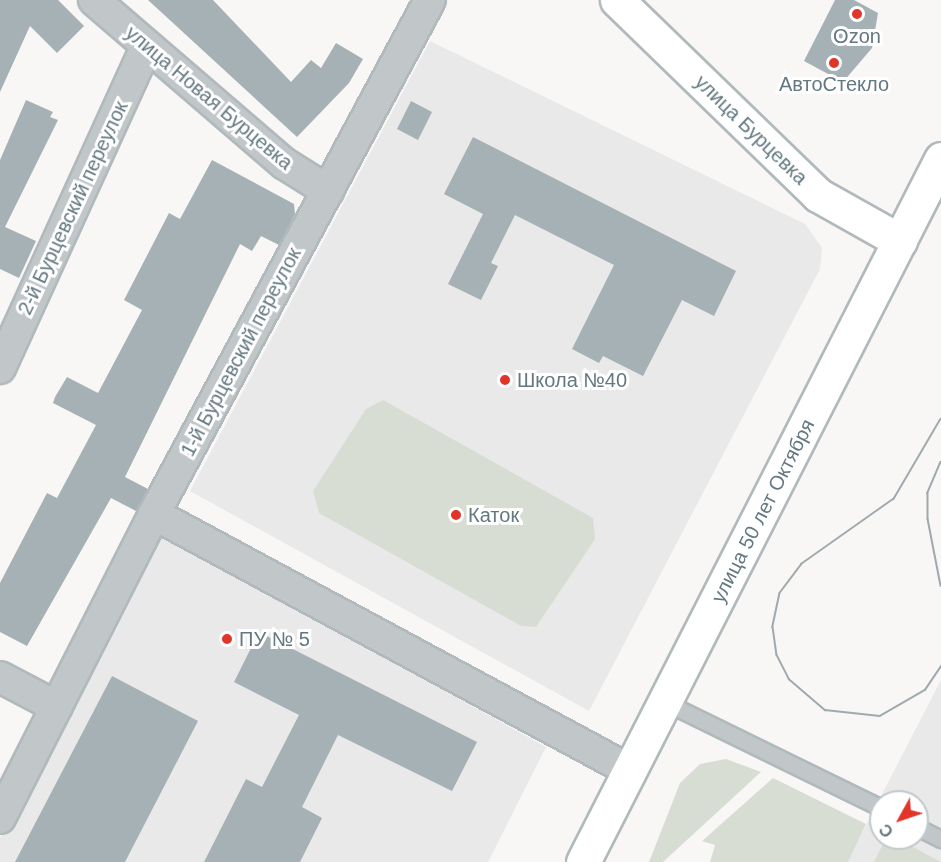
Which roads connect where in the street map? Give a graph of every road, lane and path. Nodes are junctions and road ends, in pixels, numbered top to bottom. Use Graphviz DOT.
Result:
graph roads {
  1 [pos="94,0"];
  2 [pos="430,0"];
  3 [pos="617,0"];
  4 [pos="146,48"];
  5 [pos="941,159"];
  6 [pos="328,191"];
  7 [pos="900,241"];
  8 [pos="0,368"];
  9 [pos="154,514"];
  10 [pos="0,677"];
  11 [pos="667,703"];
  12 [pos="57,706"];
  13 [pos="631,771"];
  14 [pos="869,802"];
  15 [pos="0,818"];
  16 [pos="583,862"];
  1 -- 4 [label="street, улица Новая Бурцевка"];
  2 -- 6 [label="street, 1-й Бурцевский переулок"];
  3 -- 7 [label="main road, улица Бурцевка"];
  4 -- 6 [label="street, улица Новая Бурцевка"];
  4 -- 8 [label="street, 2-й Бурцевский переулок"];
  5 -- 7 [label="main road, улица 50 лет Октября"];
  6 -- 9 [label="street, 1-й Бурцевский переулок"];
  7 -- 11 [label="main road, улица 50 лет Октября"];
  9 -- 12 [label="street, 1-й Бурцевский переулок"];
  9 -- 13 [label="street"];
  10 -- 12 [label="street"];
  11 -- 13 [label="main road, улица 50 лет Октября"];
  11 -- 14 [label="lane"];
  12 -- 15 [label="street, 1-й Бурцевский переулок"];
  13 -- 16 [label="main road, улица 50 лет Октября"];
}
